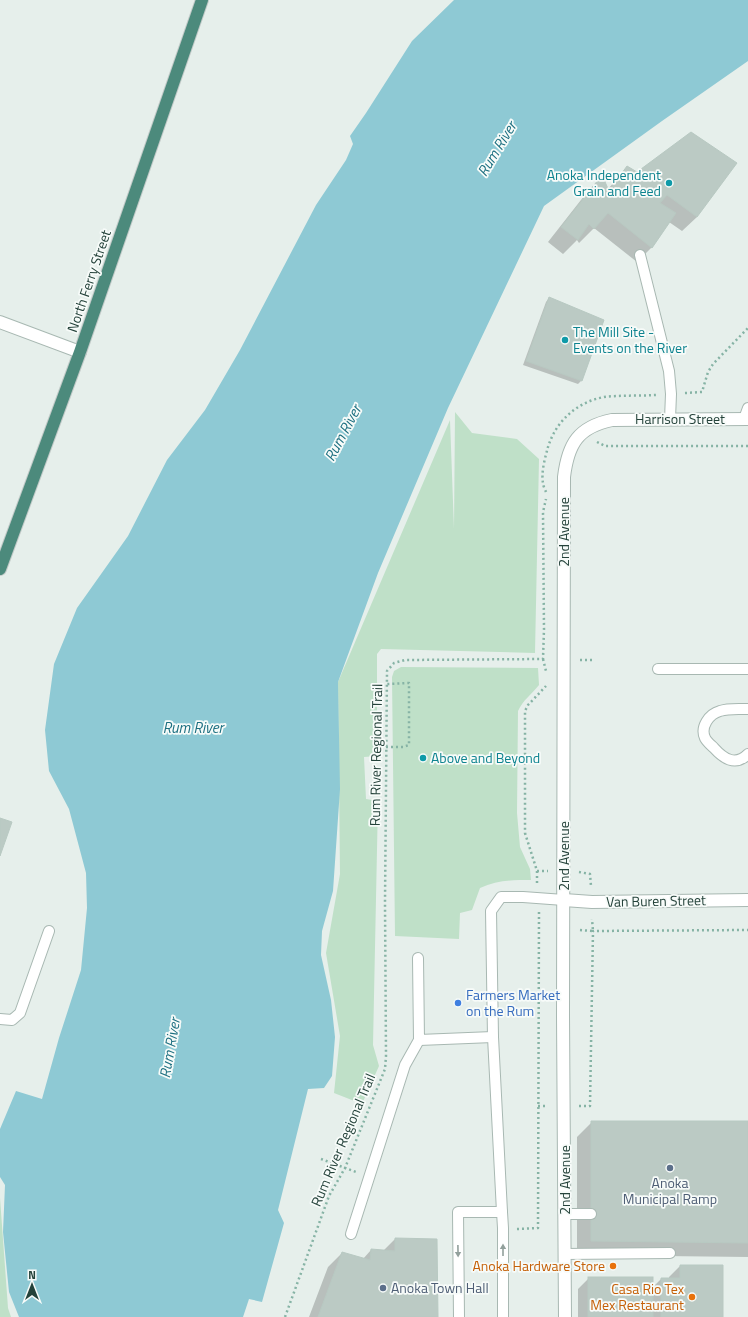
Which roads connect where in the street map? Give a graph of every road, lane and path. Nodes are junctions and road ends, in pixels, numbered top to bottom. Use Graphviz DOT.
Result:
graph roads {
  1 [pos="202,0"];
  2 [pos="640,255"];
  3 [pos="0,322"];
  4 [pos="748,328"];
  5 [pos="80,352"];
  6 [pos="702,392"];
  7 [pos="649,395"];
  8 [pos="747,415"];
  9 [pos="670,419"];
  10 [pos="612,420"];
  11 [pos="595,441"];
  12 [pos="748,446"];
  13 [pos="0,569"];
  14 [pos="543,659"];
  15 [pos="658,669"];
  16 [pos="748,669"];
  17 [pos="546,674"];
  18 [pos="546,680"];
  19 [pos="387,684"];
  20 [pos="748,709"];
  21 [pos="386,747"];
  22 [pos="748,754"];
  23 [pos="537,871"];
  24 [pos="564,900"];
  25 [pos="748,900"];
  26 [pos="539,919"];
  27 [pos="748,930"];
  28 [pos="49,931"];
  29 [pos="418,958"];
  30 [pos="0,1019"];
  31 [pos="493,1037"];
  32 [pos="419,1040"];
  33 [pos="590,1106"];
  34 [pos="321,1159"];
  35 [pos="346,1168"];
  36 [pos="502,1212"];
  37 [pos="565,1214"];
  38 [pos="591,1214"];
  39 [pos="503,1228"];
  40 [pos="351,1234"];
  41 [pos="564,1254"];
  42 [pos="670,1254"];
  43 [pos="285,1317"];
  44 [pos="459,1317"];
  45 [pos="503,1317"];
  46 [pos="565,1317"];
  1 -- 5 [label="highway, North Ferry Street"];
  2 -- 9 [label="lane"];
  3 -- 5 [label="street"];
  4 -- 6 [label="path"];
  5 -- 13 [label="highway, North Ferry Street"];
  7 -- 14 [label="path"];
  8 -- 9 [label="street, Harrison Street"];
  9 -- 10 [label="street, Harrison Street"];
  10 -- 24 [label="street, 2nd Avenue"];
  11 -- 12 [label="path"];
  14 -- 17 [label="path"];
  14 -- 19 [label="path, Rum River Regional Trail"];
  15 -- 16 [label="lane"];
  18 -- 23 [label="path"];
  19 -- 21 [label="path, Rum River Regional Trail"];
  19 -- 21 [label="path"];
  20 -- 22 [label="lane"];
  21 -- 35 [label="path, Rum River Regional Trail"];
  24 -- 25 [label="street, Van Buren Street"];
  24 -- 31 [label="lane"];
  24 -- 37 [label="street, 2nd Avenue"];
  26 -- 39 [label="path"];
  27 -- 33 [label="path"];
  28 -- 30 [label="lane"];
  29 -- 32 [label="lane"];
  31 -- 32 [label="lane"];
  31 -- 36 [label="lane"];
  32 -- 40 [label="lane"];
  34 -- 35 [label="path"];
  35 -- 43 [label="path, Rum River Regional Trail"];
  36 -- 39 [label="lane"];
  36 -- 44 [label="lane, one-way"];
  37 -- 38 [label="lane"];
  37 -- 41 [label="street, 2nd Avenue"];
  45 -- 39 [label="lane, one-way"];
  41 -- 42 [label="lane"];
  41 -- 46 [label="street, 2nd Avenue"];
}
